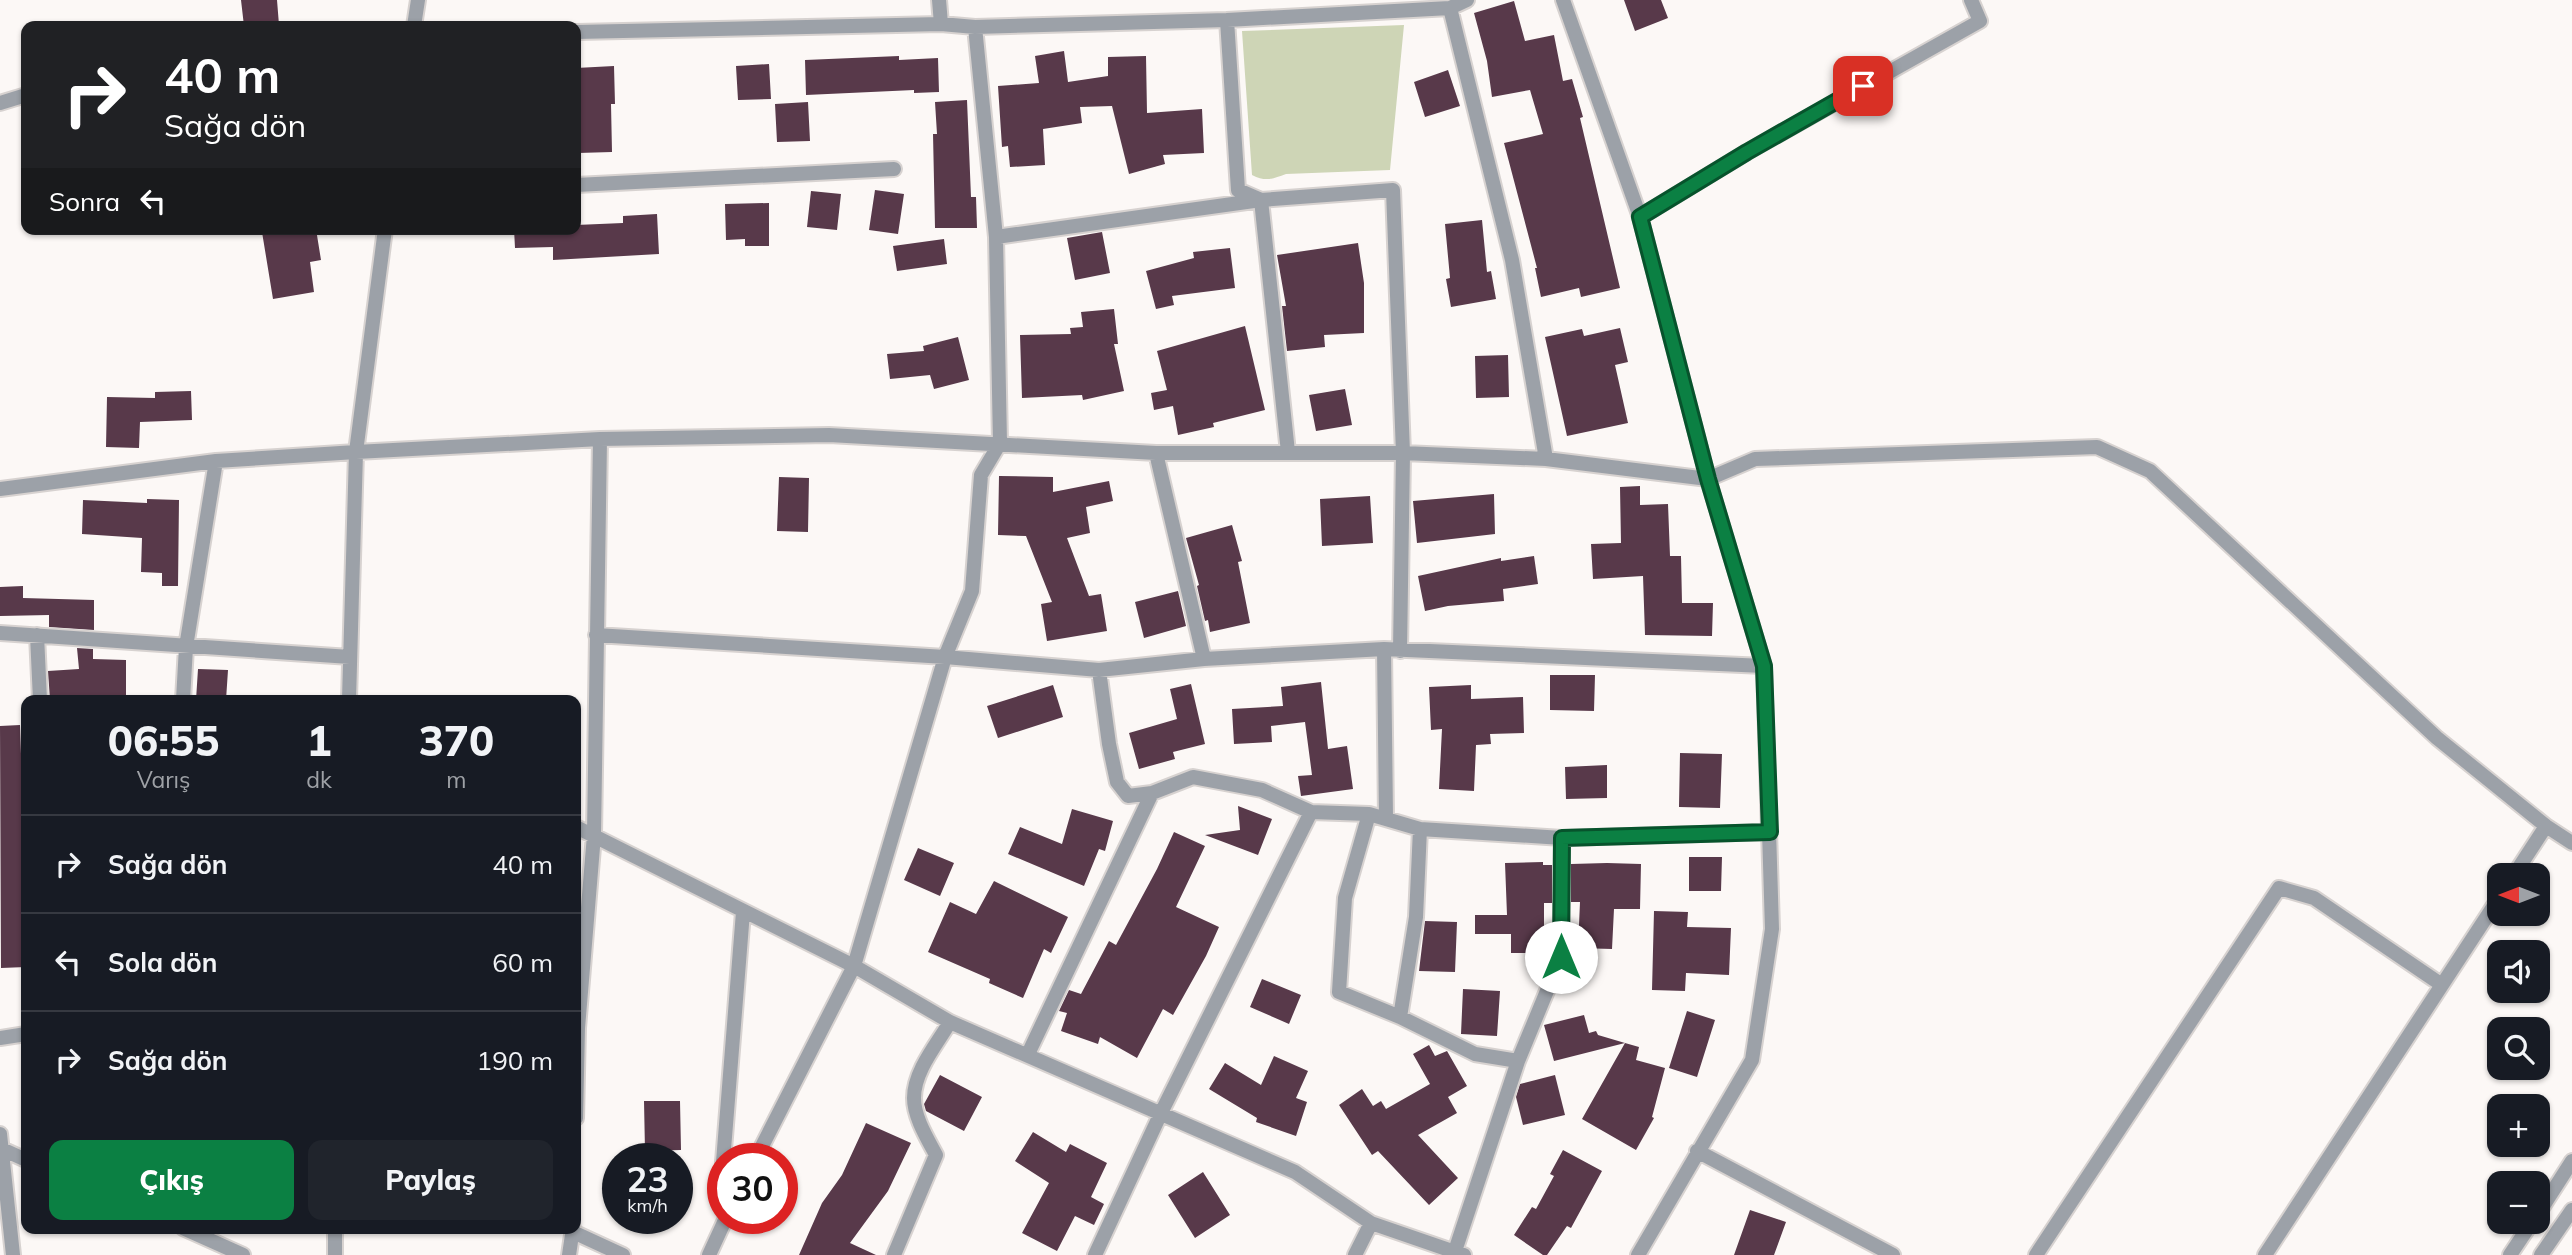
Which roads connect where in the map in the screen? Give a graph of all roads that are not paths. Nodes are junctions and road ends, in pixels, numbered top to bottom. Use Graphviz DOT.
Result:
graph roads {
  1 [pos="418,0"];
  2 [pos="939,0"];
  3 [pos="1467,0"];
  4 [pos="1563,0"];
  5 [pos="1972,0"];
  6 [pos="1450,8"];
  7 [pos="1227,20"];
  8 [pos="415,21"];
  9 [pos="942,24"];
  10 [pos="975,27"];
  11 [pos="581,32"];
  12 [pos="21,97"];
  13 [pos="0,103"];
  14 [pos="894,169"];
  15 [pos="581,185"];
  16 [pos="1261,200"];
  17 [pos="1640,217"];
  18 [pos="384,235"];
  19 [pos="996,237"];
  20 [pos="600,439"];
  21 [pos="1000,443"];
  22 [pos="356,452"];
  23 [pos="1288,452"];
  24 [pos="1156,453"];
  25 [pos="1403,453"];
  26 [pos="1546,459"];
  27 [pos="216,461"];
  28 [pos="1708,479"];
  29 [pos="0,489"];
  30 [pos="0,633"];
  31 [pos="37,635"];
  32 [pos="596,635"];
  33 [pos="186,646"];
  34 [pos="1384,649"];
  35 [pos="1400,651"];
  36 [pos="350,657"];
  37 [pos="945,657"];
  38 [pos="1205,659"];
  39 [pos="1764,666"];
  40 [pos="1100,670"];
  41 [pos="40,695"];
  42 [pos="183,695"];
  43 [pos="349,695"];
  44 [pos="1152,793"];
  45 [pos="1311,812"];
  46 [pos="1369,814"];
  47 [pos="1386,818"];
  48 [pos="2546,826"];
  49 [pos="581,829"];
  50 [pos="1420,829"];
  51 [pos="1770,832"];
  52 [pos="594,835"];
  53 [pos="1562,838"];
  54 [pos="2572,843"];
  55 [pos="2522,863"];
  56 [pos="743,912"];
  57 [pos="2487,916"];
  58 [pos="854,966"];
  59 [pos="2442,985"];
  60 [pos="581,992"];
  61 [pos="1400,1017"];
  62 [pos="950,1022"];
  63 [pos="21,1035"];
  64 [pos="0,1038"];
  65 [pos="1028,1054"];
  66 [pos="1518,1061"];
  67 [pos="1160,1115"];
  68 [pos="1,1141"];
  69 [pos="725,1143"];
  70 [pos="764,1143"];
  71 [pos="1697,1151"];
  72 [pos="21,1156"];
  73 [pos="2572,1161"];
  74 [pos="2550,1195"];
  75 [pos="2572,1210"];
  76 [pos="1371,1223"];
  77 [pos="196,1234"];
  78 [pos="335,1234"];
  79 [pos="572,1234"];
  80 [pos="581,1234"];
  81 [pos="719,1234"];
  82 [pos="2524,1234"];
  83 [pos="1460,1253"];
  84 [pos="13,1255"];
  85 [pos="243,1255"];
  86 [pos="335,1255"];
  87 [pos="569,1255"];
  88 [pos="623,1255"];
  89 [pos="709,1255"];
  90 [pos="894,1255"];
  91 [pos="1095,1255"];
  92 [pos="1355,1255"];
  93 [pos="1637,1255"];
  94 [pos="1893,1255"];
  95 [pos="2036,1255"];
  96 [pos="2265,1255"];
  97 [pos="2510,1255"];
  98 [pos="2541,1255"];
  1 -- 8 [label="street"];
  2 -- 9 [label="street"];
  3 -- 6 [label="street"];
  4 -- 17 [label="street"];
  5 -- 17 [label="street"];
  6 -- 7 [label="street"];
  6 -- 26 [label="street"];
  7 -- 10 [label="street"];
  7 -- 16 [label="street"];
  9 -- 10 [label="street"];
  9 -- 11 [label="street"];
  10 -- 19 [label="street"];
  12 -- 13 [label="street"];
  14 -- 15 [label="street"];
  16 -- 19 [label="street"];
  16 -- 23 [label="street"];
  16 -- 25 [label="street"];
  17 -- 28 [label="street"];
  18 -- 22 [label="street"];
  19 -- 21 [label="street"];
  20 -- 21 [label="street"];
  20 -- 22 [label="street"];
  20 -- 32 [label="street"];
  21 -- 24 [label="street"];
  21 -- 37 [label="street"];
  22 -- 27 [label="street"];
  22 -- 36 [label="street"];
  23 -- 24 [label="street"];
  23 -- 25 [label="street"];
  24 -- 38 [label="street"];
  25 -- 26 [label="street"];
  25 -- 35 [label="street"];
  26 -- 28 [label="street"];
  27 -- 29 [label="street"];
  27 -- 33 [label="street"];
  28 -- 39 [label="street"];
  28 -- 48 [label="street"];
  30 -- 31 [label="street"];
  31 -- 33 [label="street"];
  31 -- 41 [label="street"];
  32 -- 37 [label="street"];
  32 -- 52 [label="street"];
  33 -- 36 [label="street"];
  33 -- 42 [label="street"];
  34 -- 35 [label="street"];
  34 -- 38 [label="street"];
  34 -- 47 [label="street"];
  35 -- 39 [label="street"];
  36 -- 43 [label="street"];
  37 -- 40 [label="street"];
  37 -- 58 [label="street"];
  38 -- 40 [label="street"];
  39 -- 51 [label="street"];
  40 -- 44 [label="street"];
  44 -- 45 [label="street"];
  44 -- 65 [label="street"];
  45 -- 46 [label="street"];
  45 -- 67 [label="street"];
  46 -- 47 [label="street"];
  46 -- 61 [label="street"];
  47 -- 50 [label="street"];
  48 -- 54 [label="street"];
  48 -- 55 [label="street"];
  49 -- 52 [label="street"];
  50 -- 53 [label="street"];
  50 -- 61 [label="street"];
  51 -- 53 [label="street"];
  51 -- 71 [label="street"];
  52 -- 56 [label="street"];
  52 -- 60 [label="street"];
  53 -- 66 [label="street"];
  56 -- 58 [label="street"];
  56 -- 69 [label="street"];
  57 -- 59 [label="street"];
  58 -- 62 [label="street"];
  58 -- 70 [label="street"];
  59 -- 95 [label="street"];
  59 -- 96 [label="street"];
  61 -- 66 [label="street"];
  62 -- 65 [label="street"];
  62 -- 90 [label="street"];
  63 -- 64 [label="street"];
  65 -- 67 [label="street"];
  66 -- 83 [label="street"];
  67 -- 76 [label="street"];
  67 -- 91 [label="street"];
  68 -- 72 [label="street"];
  68 -- 84 [label="street"];
  71 -- 93 [label="street"];
  71 -- 94 [label="street"];
  73 -- 74 [label="street"];
  75 -- 98 [label="street"];
  76 -- 83 [label="street"];
  76 -- 92 [label="street"];
  77 -- 85 [label="street"];
  78 -- 86 [label="street"];
  79 -- 87 [label="street"];
  80 -- 88 [label="street"];
  81 -- 89 [label="street"];
  82 -- 97 [label="street"];
}
